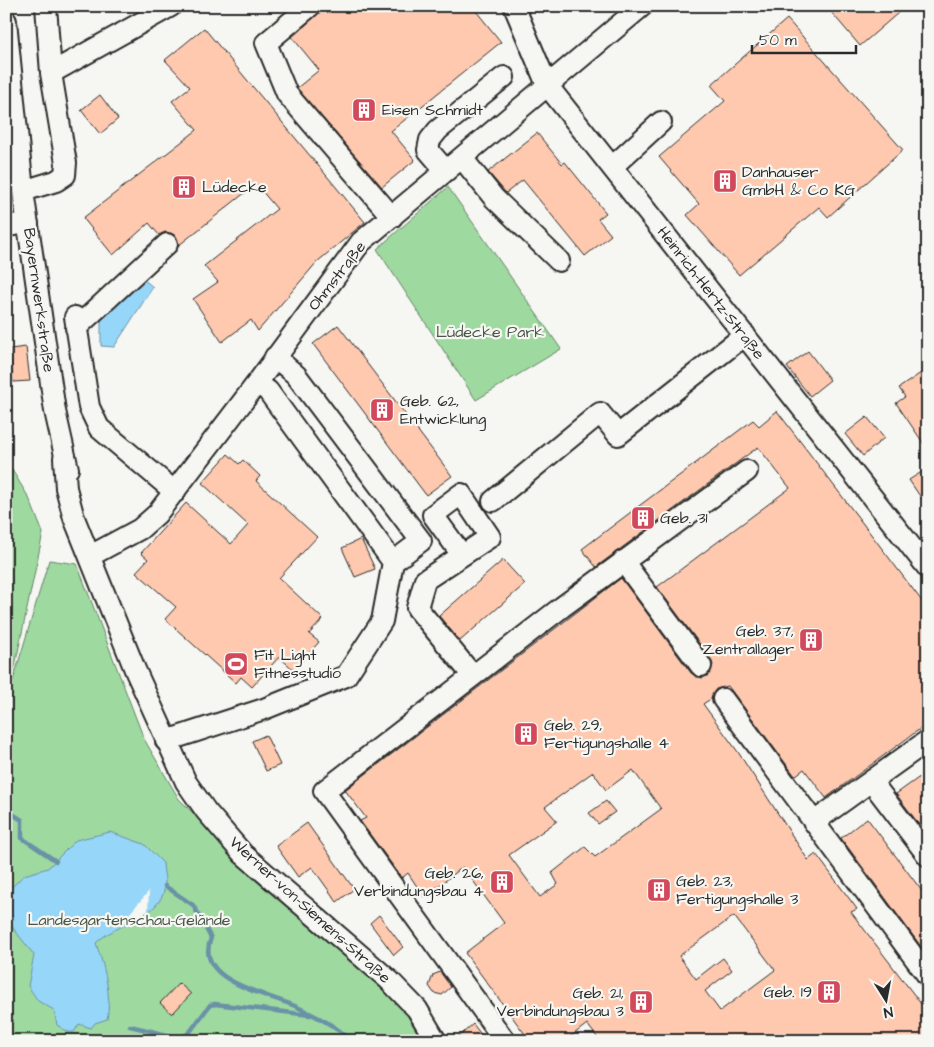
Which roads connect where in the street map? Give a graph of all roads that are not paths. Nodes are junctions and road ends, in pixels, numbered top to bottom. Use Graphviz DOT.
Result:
graph roads {
  1 [pos="46,6"];
  2 [pos="171,6"];
  3 [pos="310,6"];
  4 [pos="514,6"];
  5 [pos="642,6"];
  6 [pos="6,21"];
  7 [pos="51,73"];
  8 [pos="504,77"];
  9 [pos="547,85"];
  10 [pos="661,122"];
  11 [pos="462,158"];
  12 [pos="612,167"];
  13 [pos="446,171"];
  14 [pos="23,191"];
  15 [pos="392,217"];
  16 [pos="28,223"];
  17 [pos="6,226"];
  18 [pos="167,244"];
  19 [pos="560,261"];
  20 [pos="745,335"];
  21 [pos="275,357"];
  22 [pos="257,384"];
  23 [pos="747,471"];
  24 [pos="175,492"];
  25 [pos="493,501"];
  26 [pos="462,555"];
  27 [pos="90,556"];
  28 [pos="623,561"];
  29 [pos="393,562"];
  30 [pos="928,568"];
  31 [pos="701,666"];
  32 [pos="472,676"];
  33 [pos="722,699"];
  34 [pos="166,741"];
  35 [pos="927,741"];
  36 [pos="871,782"];
  37 [pos="814,822"];
  38 [pos="928,856"];
  39 [pos="928,976"];
  40 [pos="436,1041"];
  41 [pos="505,1041"];
  1 -- 7 [label="street"];
  2 -- 7 [label="street"];
  3 -- 15 [label="street"];
  4 -- 9 [label="street, Heinrich-Hertz-Straße"];
  5 -- 9 [label="street, Ohmstraße"];
  6 -- 14 [label="street, Bayernwerkstraße"];
  7 -- 14 [label="street"];
  8 -- 13 [label="street"];
  9 -- 11 [label="street, Ohmstraße"];
  9 -- 12 [label="street, Heinrich-Hertz-Straße"];
  10 -- 12 [label="street"];
  11 -- 13 [label="street, Ohmstraße"];
  11 -- 19 [label="street"];
  12 -- 20 [label="street, Heinrich-Hertz-Straße"];
  13 -- 15 [label="street, Ohmstraße"];
  14 -- 16 [label="street, Bayernwerkstraße"];
  15 -- 21 [label="street, Ohmstraße"];
  16 -- 17 [label="street"];
  16 -- 27 [label="street, Bayernwerkstraße"];
  18 -- 24 [label="street"];
  20 -- 25 [label="street"];
  20 -- 30 [label="street, Heinrich-Hertz-Straße"];
  21 -- 22 [label="street, Ohmstraße"];
  21 -- 29 [label="street"];
  22 -- 24 [label="street, Ohmstraße"];
  22 -- 29 [label="street"];
  23 -- 28 [label="street"];
  24 -- 27 [label="street, Ohmstraße"];
  26 -- 32 [label="street"];
  27 -- 34 [label="street, Werner-von-Siemens-Straße"];
  28 -- 31 [label="street"];
  28 -- 32 [label="street"];
  29 -- 34 [label="street"];
  32 -- 41 [label="street"];
  33 -- 37 [label="street"];
  34 -- 40 [label="street, Werner-von-Siemens-Straße"];
  35 -- 36 [label="street"];
  36 -- 37 [label="street"];
  36 -- 38 [label="street"];
  37 -- 39 [label="street"];
}
